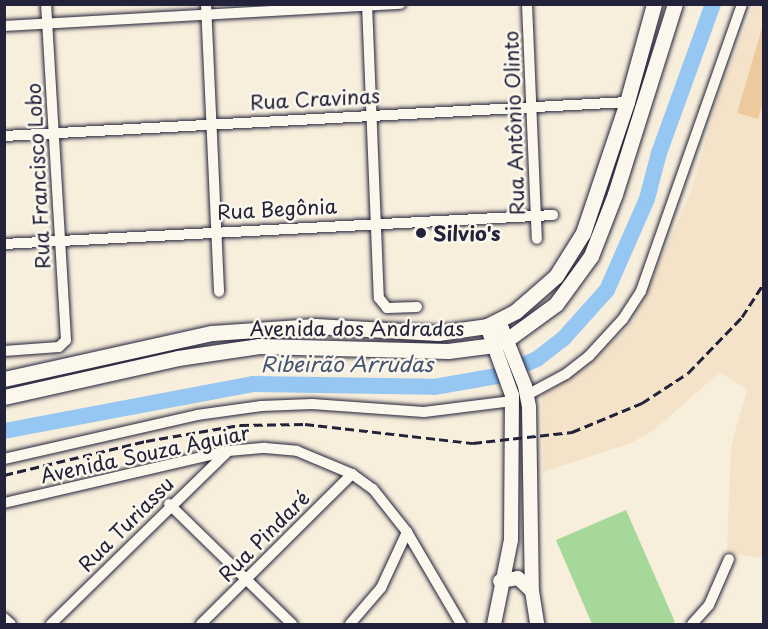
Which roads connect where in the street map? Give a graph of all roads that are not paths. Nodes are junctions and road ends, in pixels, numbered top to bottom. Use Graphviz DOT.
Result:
graph roads {
  1 [pos="46,4"];
  2 [pos="400,4"];
  3 [pos="527,4"];
  4 [pos="654,4"];
  5 [pos="675,4"];
  6 [pos="742,4"];
  7 [pos="367,5"];
  8 [pos="206,10"];
  9 [pos="47,23"];
  10 [pos="4,26"];
  11 [pos="627,102"];
  12 [pos="533,106"];
  13 [pos="372,115"];
  14 [pos="211,122"];
  15 [pos="53,134"];
  16 [pos="4,136"];
  17 [pos="553,215"];
  18 [pos="536,216"];
  19 [pos="376,222"];
  20 [pos="215,230"];
  21 [pos="537,239"];
  22 [pos="61,242"];
  23 [pos="4,244"];
  24 [pos="219,292"];
  25 [pos="417,308"];
  26 [pos="493,324"];
  27 [pos="503,346"];
  28 [pos="4,351"];
  29 [pos="4,369"];
  30 [pos="45,369"];
  31 [pos="4,379"];
  32 [pos="519,392"];
  33 [pos="4,397"];
  34 [pos="228,451"];
  35 [pos="4,459"];
  36 [pos="352,474"];
  37 [pos="4,503"];
  38 [pos="169,504"];
  39 [pos="407,532"];
  40 [pos="729,559"];
  41 [pos="247,579"];
  42 [pos="500,581"];
  43 [pos="532,591"];
  44 [pos="4,618"];
  45 [pos="11,624"];
  46 [pos="51,624"];
  47 [pos="201,624"];
  48 [pos="292,624"];
  49 [pos="350,624"];
  50 [pos="460,624"];
  51 [pos="494,624"];
  52 [pos="537,624"];
  53 [pos="692,624"];
  1 -- 9 [label="street, Rua Francisco Lobo"];
  2 -- 7 [label="street"];
  3 -- 12 [label="street, Rua Antônio Olinto"];
  4 -- 11 [label="main road, Avenida dos Andradas"];
  5 -- 27 [label="main road, Avenida dos Andradas"];
  6 -- 32 [label="street"];
  7 -- 8 [label="street"];
  7 -- 13 [label="street"];
  8 -- 9 [label="street"];
  8 -- 14 [label="street"];
  9 -- 10 [label="street"];
  9 -- 15 [label="street, Rua Francisco Lobo"];
  11 -- 12 [label="street, Rua Cravinas"];
  11 -- 26 [label="main road, Avenida dos Andradas"];
  12 -- 13 [label="street, Rua Cravinas"];
  12 -- 18 [label="street, Rua Antônio Olinto"];
  13 -- 14 [label="street, Rua Cravinas"];
  13 -- 19 [label="street"];
  14 -- 15 [label="street, Rua Cravinas"];
  14 -- 20 [label="street"];
  15 -- 16 [label="street, Rua Cravinas"];
  15 -- 22 [label="street, Rua Francisco Lobo"];
  17 -- 18 [label="street, Rua Begônia"];
  18 -- 19 [label="street, Rua Begônia"];
  18 -- 21 [label="street, Rua Antônio Olinto"];
  19 -- 20 [label="street, Rua Begônia"];
  19 -- 25 [label="street"];
  20 -- 22 [label="street, Rua Begônia"];
  20 -- 24 [label="street"];
  22 -- 23 [label="street, Rua Begônia"];
  22 -- 28 [label="street, Rua Francisco Lobo"];
  26 -- 27 [label="main road"];
  26 -- 30 [label="main road, Avenida dos Andradas"];
  27 -- 32 [label="main road"];
  27 -- 33 [label="main road, Avenida dos Andradas"];
  29 -- 30 [label="main road"];
  30 -- 31 [label="main road, Avenida dos Andradas"];
  32 -- 35 [label="street"];
  32 -- 42 [label="main road"];
  32 -- 43 [label="main road"];
  34 -- 36 [label="street, Avenida Souza Aguiar"];
  34 -- 37 [label="street, Avenida Souza Aguiar"];
  34 -- 38 [label="street, Rua Turiassu"];
  36 -- 39 [label="street, Avenida Souza Aguiar"];
  36 -- 41 [label="street, Rua Pindaré"];
  38 -- 41 [label="street"];
  38 -- 46 [label="street, Rua Turiassu"];
  39 -- 49 [label="street"];
  39 -- 50 [label="street, Avenida Souza Aguiar"];
  40 -- 53 [label="street"];
  41 -- 47 [label="street, Rua Pindaré"];
  41 -- 48 [label="street"];
  42 -- 43 [label="main road"];
  42 -- 51 [label="main road"];
  43 -- 52 [label="main road"];
  44 -- 45 [label="street"];
}
